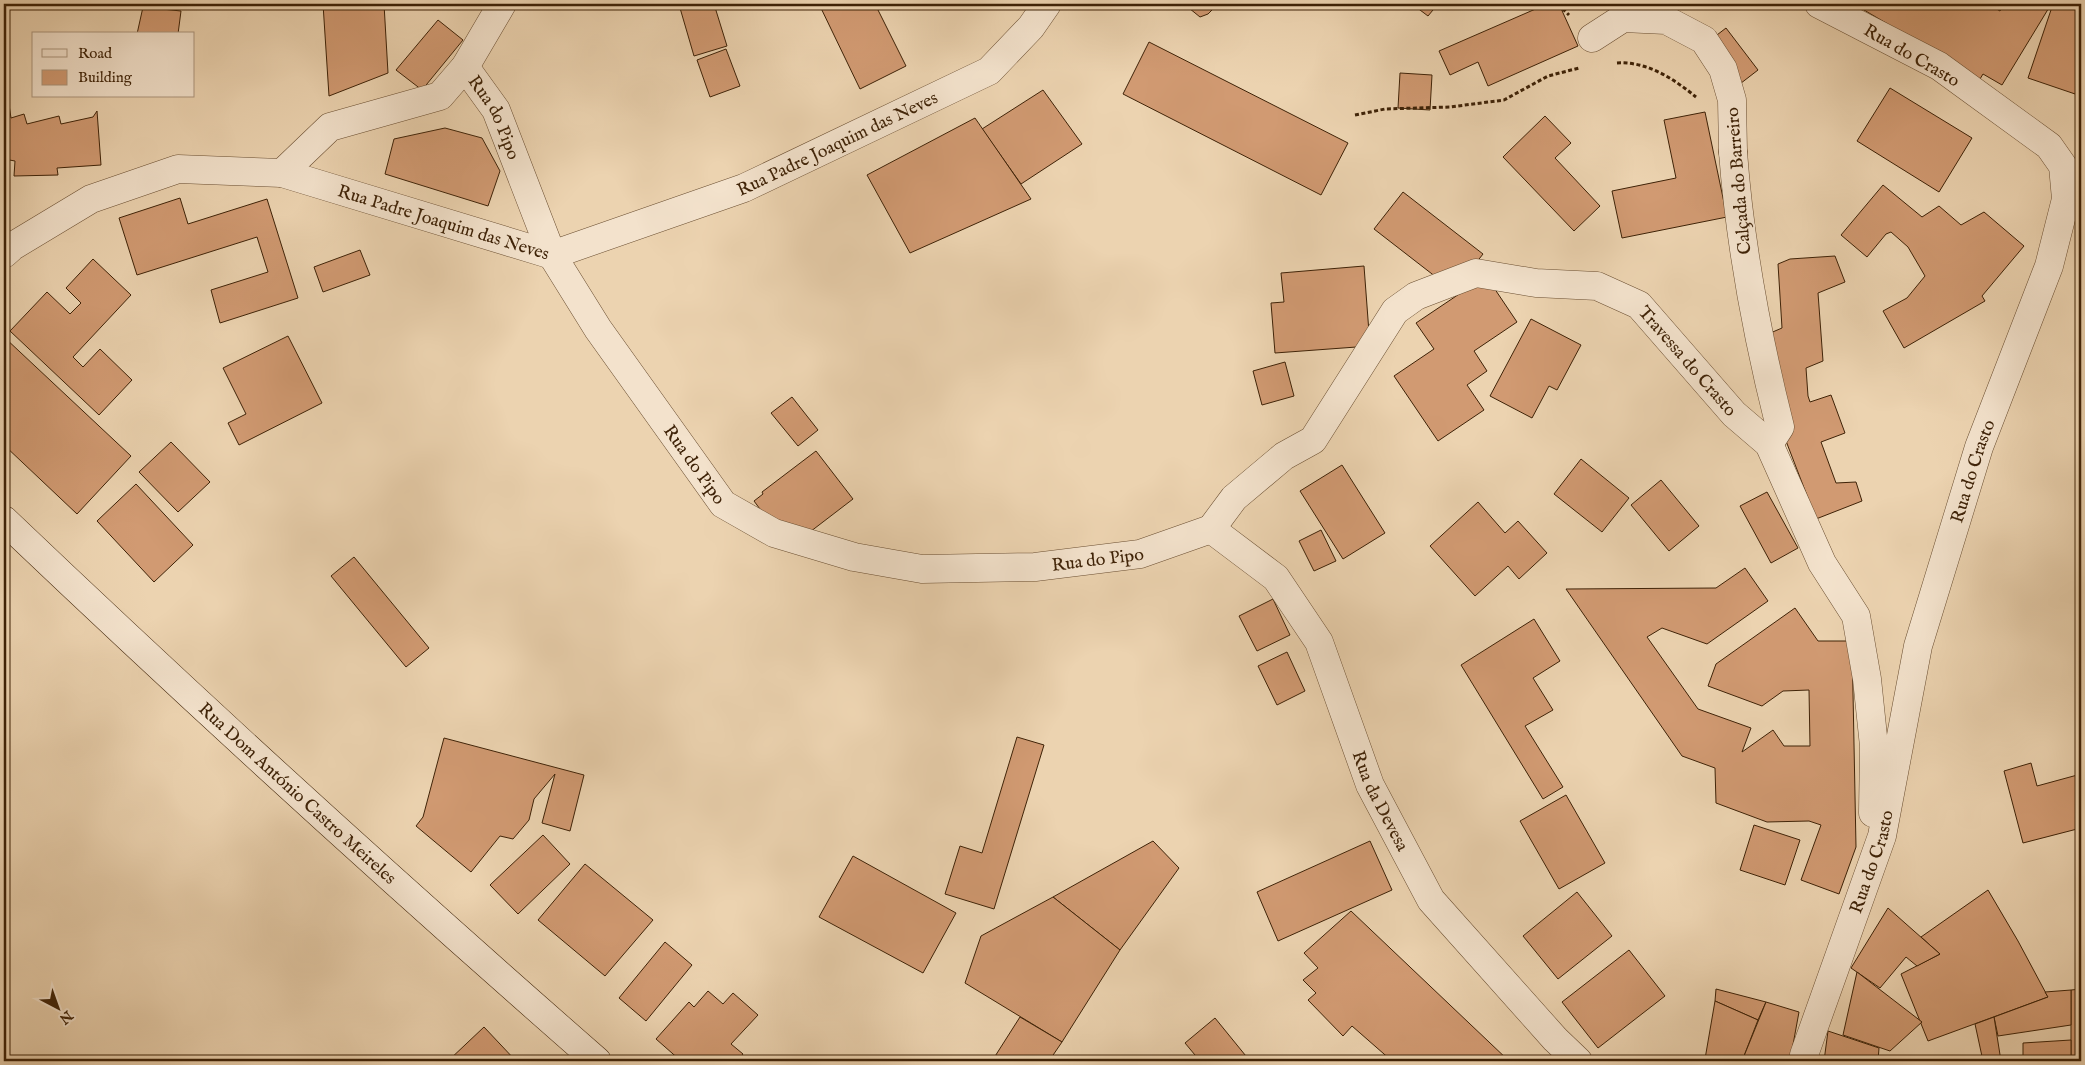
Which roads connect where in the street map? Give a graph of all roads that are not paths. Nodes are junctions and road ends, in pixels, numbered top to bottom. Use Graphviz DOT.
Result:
graph roads {
  1 [pos="502,4"];
  2 [pos="1047,4"];
  3 [pos="1819,4"];
  4 [pos="1592,38"];
  5 [pos="465,67"];
  6 [pos="2072,163"];
  7 [pos="282,173"];
  8 [pos="7,246"];
  9 [pos="552,255"];
  10 [pos="1769,444"];
  11 [pos="4,520"];
  12 [pos="1211,529"];
  13 [pos="1882,836"];
  14 [pos="597,1061"];
  15 [pos="1578,1061"];
  16 [pos="1804,1061"];
  1 -- 5 [label="street"];
  2 -- 9 [label="street, Rua Padre Joaquim das Neves"];
  3 -- 6 [label="street, Rua do Crasto"];
  4 -- 10 [label="street, Calçada do Barreiro"];
  5 -- 7 [label="street"];
  5 -- 9 [label="street, Rua do Pipo"];
  6 -- 13 [label="street, Rua do Crasto"];
  7 -- 8 [label="street, Rua Padre Joaquim das Neves"];
  7 -- 9 [label="street, Rua Padre Joaquim das Neves"];
  9 -- 12 [label="street, Rua do Pipo"];
  10 -- 12 [label="street, Travessa do Crasto"];
  10 -- 13 [label="street, Travessa do Crasto"];
  11 -- 14 [label="street, Rua Dom António Castro Meireles"];
  12 -- 15 [label="street, Rua da Devesa"];
  13 -- 16 [label="street, Rua do Crasto"];
}
